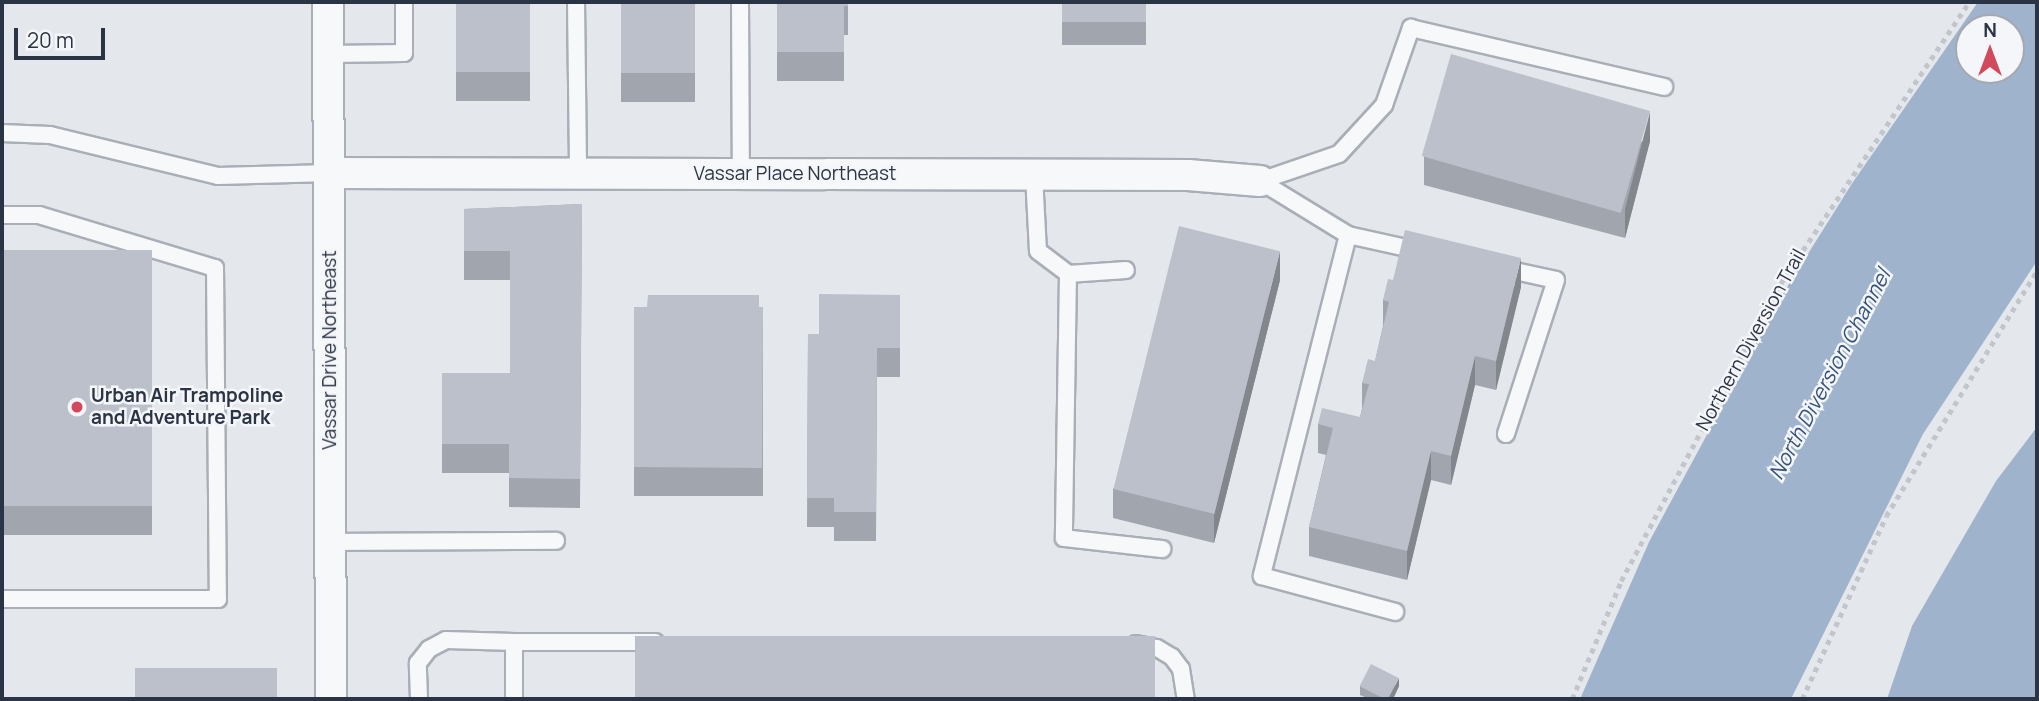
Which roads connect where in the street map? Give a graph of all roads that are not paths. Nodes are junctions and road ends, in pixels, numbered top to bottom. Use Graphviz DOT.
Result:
graph roads {
  1 [pos="328,2"];
  2 [pos="404,2"];
  3 [pos="576,2"];
  4 [pos="740,2"];
  5 [pos="328,54"];
  6 [pos="1664,87"];
  7 [pos="2,133"];
  8 [pos="330,173"];
  9 [pos="578,174"];
  10 [pos="741,174"];
  11 [pos="1034,175"];
  12 [pos="1260,181"];
  13 [pos="2,215"];
  14 [pos="1348,235"];
  15 [pos="1439,255"];
  16 [pos="1478,263"];
  17 [pos="1126,270"];
  18 [pos="1068,274"];
  19 [pos="1506,434"];
  20 [pos="556,541"];
  21 [pos="330,542"];
  22 [pos="1162,549"];
  23 [pos="2,599"];
  24 [pos="1395,612"];
  25 [pos="514,642"];
  26 [pos="666,642"];
  27 [pos="1123,644"];
  28 [pos="331,699"];
  29 [pos="419,699"];
  30 [pos="514,699"];
  31 [pos="1186,699"];
  1 -- 5 [label="street, Vassar Drive Northeast"];
  2 -- 5 [label="lane"];
  3 -- 9 [label="lane"];
  4 -- 10 [label="lane"];
  5 -- 8 [label="street, Vassar Drive Northeast"];
  6 -- 12 [label="lane"];
  7 -- 8 [label="lane"];
  8 -- 9 [label="street, Vassar Place Northeast"];
  8 -- 21 [label="street, Vassar Drive Northeast"];
  9 -- 10 [label="street, Vassar Place Northeast"];
  10 -- 11 [label="street, Vassar Place Northeast"];
  11 -- 12 [label="street, Vassar Place Northeast"];
  11 -- 18 [label="lane"];
  12 -- 14 [label="lane"];
  13 -- 23 [label="lane"];
  14 -- 15 [label="lane"];
  14 -- 24 [label="lane"];
  16 -- 19 [label="lane"];
  17 -- 18 [label="lane"];
  18 -- 22 [label="lane"];
  20 -- 21 [label="lane"];
  21 -- 28 [label="street, Vassar Drive Northeast"];
  25 -- 26 [label="lane"];
  25 -- 29 [label="lane"];
  25 -- 30 [label="lane"];
  27 -- 31 [label="lane"];
}
